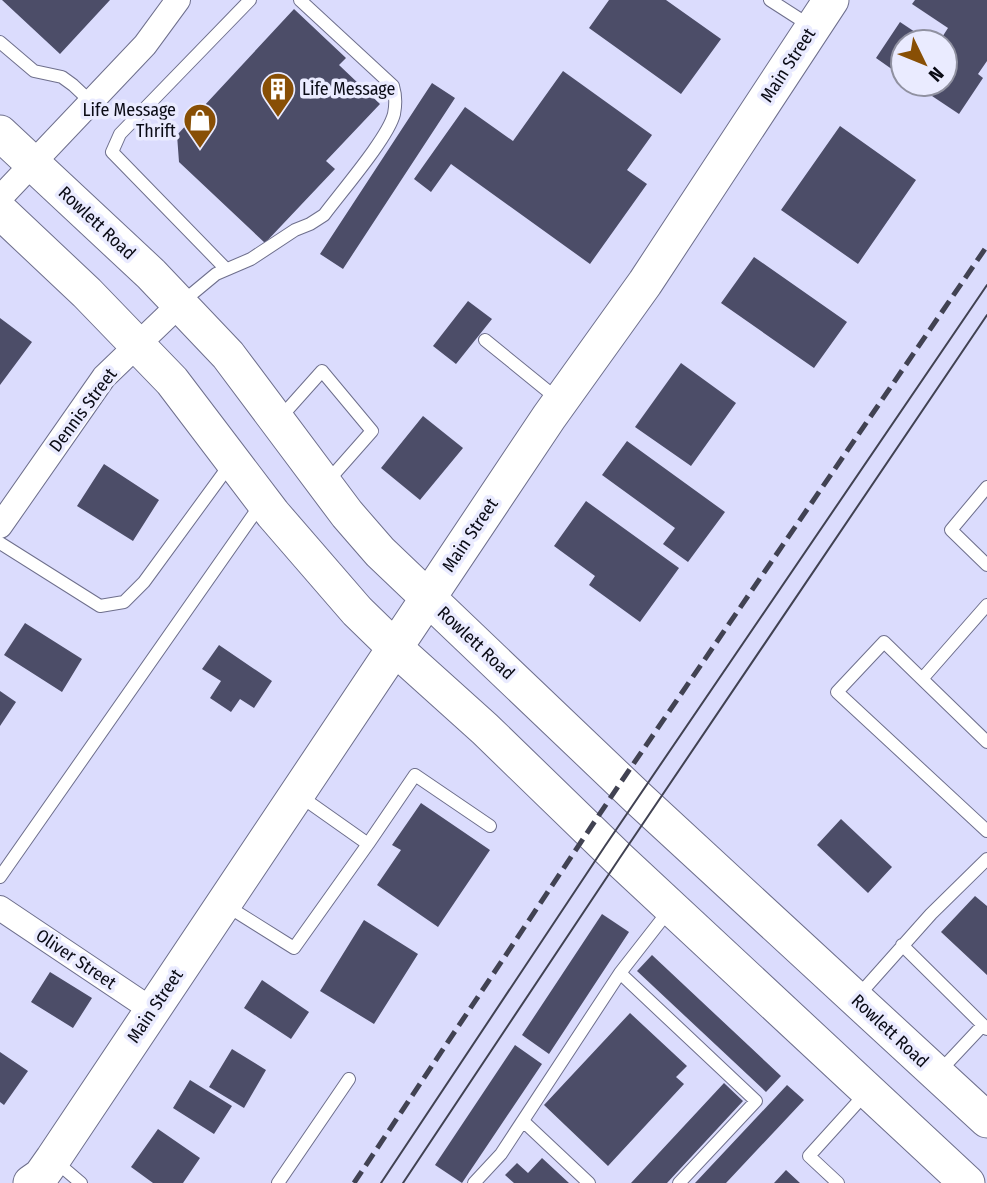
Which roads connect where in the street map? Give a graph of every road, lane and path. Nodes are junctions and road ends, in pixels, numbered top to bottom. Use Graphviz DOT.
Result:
graph roads {
  1 [pos="178,0"];
  2 [pos="250,0"];
  3 [pos="300,0"];
  4 [pos="770,0"];
  5 [pos="822,14"];
  6 [pos="0,42"];
  7 [pos="91,102"];
  8 [pos="0,133"];
  9 [pos="34,163"];
  10 [pos="0,198"];
  11 [pos="0,211"];
  12 [pos="226,269"];
  13 [pos="180,304"];
  14 [pos="485,340"];
  15 [pos="138,345"];
  16 [pos="560,401"];
  17 [pos="277,421"];
  18 [pos="233,460"];
  19 [pos="325,485"];
  20 [pos="987,487"];
  21 [pos="263,501"];
  22 [pos="0,526"];
  23 [pos="0,543"];
  24 [pos="987,565"];
  25 [pos="428,597"];
  26 [pos="987,605"];
  27 [pos="395,648"];
  28 [pos="922,679"];
  29 [pos="987,742"];
  30 [pos="297,794"];
  31 [pos="490,826"];
  32 [pos="987,831"];
  33 [pos="368,844"];
  34 [pos="987,859"];
  35 [pos="0,877"];
  36 [pos="224,904"];
  37 [pos="0,908"];
  38 [pos="671,908"];
  39 [pos="902,945"];
  40 [pos="620,973"];
  41 [pos="855,999"];
  42 [pos="152,1010"];
  43 [pos="985,1027"];
  44 [pos="937,1074"];
  45 [pos="349,1080"];
  46 [pos="869,1090"];
  47 [pos="523,1121"];
  48 [pos="987,1121"];
  49 [pos="42,1175"];
  50 [pos="80,1183"];
  51 [pos="278,1183"];
  52 [pos="474,1183"];
  53 [pos="589,1183"];
  54 [pos="679,1183"];
  55 [pos="838,1183"];
  56 [pos="967,1183"];
  1 -- 7 [label="street"];
  2 -- 12 [label="lane"];
  3 -- 12 [label="lane"];
  4 -- 5 [label="lane"];
  5 -- 16 [label="main road, Main Street"];
  6 -- 7 [label="lane"];
  7 -- 9 [label="street"];
  8 -- 9 [label="main road, Rowlett Road"];
  9 -- 10 [label="street"];
  9 -- 13 [label="main road, Rowlett Road"];
  11 -- 15 [label="main road"];
  12 -- 13 [label="lane"];
  13 -- 15 [label="street, Dennis Street"];
  13 -- 17 [label="main road, Rowlett Road"];
  14 -- 16 [label="lane"];
  15 -- 18 [label="main road"];
  15 -- 22 [label="street, Dennis Street"];
  16 -- 25 [label="main road, Main Street"];
  17 -- 19 [label="main road, Rowlett Road"];
  17 -- 19 [label="lane"];
  18 -- 21 [label="main road"];
  18 -- 23 [label="lane"];
  19 -- 25 [label="main road, Rowlett Road"];
  20 -- 24 [label="lane"];
  21 -- 27 [label="main road"];
  21 -- 35 [label="lane"];
  25 -- 27 [label="main road, Main Street"];
  25 -- 41 [label="main road, Rowlett Road"];
  26 -- 28 [label="lane"];
  27 -- 30 [label="main road, Main Street"];
  27 -- 38 [label="main road"];
  28 -- 29 [label="lane"];
  28 -- 32 [label="lane"];
  30 -- 33 [label="lane"];
  30 -- 36 [label="main road, Main Street"];
  31 -- 33 [label="lane"];
  33 -- 36 [label="lane"];
  34 -- 39 [label="lane"];
  36 -- 42 [label="main road, Main Street"];
  37 -- 42 [label="street, Oliver Street"];
  38 -- 40 [label="lane"];
  38 -- 46 [label="main road"];
  39 -- 41 [label="lane"];
  39 -- 43 [label="lane"];
  40 -- 47 [label="lane"];
  40 -- 54 [label="lane"];
  41 -- 44 [label="main road, Rowlett Road"];
  42 -- 49 [label="main road, Main Street"];
  43 -- 44 [label="lane"];
  44 -- 48 [label="main road, Rowlett Road"];
  45 -- 51 [label="lane"];
  46 -- 55 [label="lane"];
  46 -- 56 [label="main road"];
  47 -- 52 [label="lane"];
  47 -- 53 [label="lane"];
  49 -- 50 [label="lane"];
}
